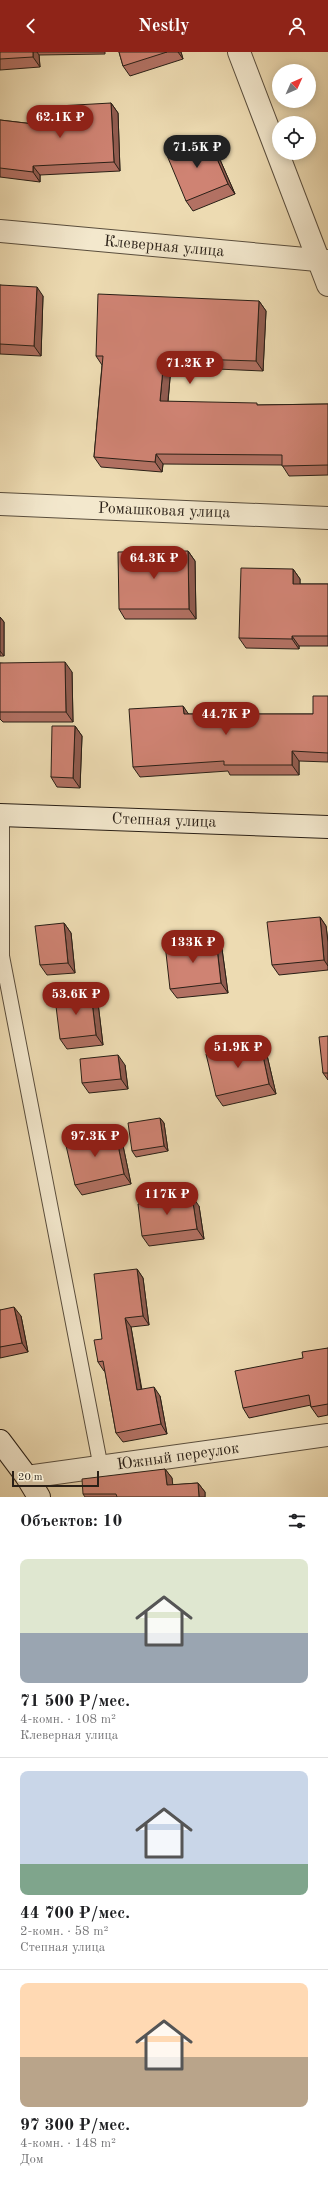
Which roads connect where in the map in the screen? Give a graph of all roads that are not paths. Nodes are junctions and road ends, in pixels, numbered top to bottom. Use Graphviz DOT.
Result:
graph roads {
  1 [pos="240,52"];
  2 [pos="0,231"];
  3 [pos="323,261"];
  4 [pos="328,285"];
  5 [pos="0,504"];
  6 [pos="328,518"];
  7 [pos="1,815"];
  8 [pos="328,827"];
  9 [pos="328,1435"];
  10 [pos="0,1441"];
  11 [pos="101,1468"];
  12 [pos="27,1477"];
  13 [pos="39,1497"];
  1 -- 3 [label="street"];
  2 -- 3 [label="street, Клеверная улица"];
  3 -- 4 [label="street"];
  5 -- 6 [label="street, Ромашковая улица"];
  7 -- 8 [label="street, Степная улица"];
  7 -- 11 [label="lane"];
  9 -- 11 [label="street, Южный переулок"];
  10 -- 12 [label="street"];
  11 -- 12 [label="street, Южный переулок"];
  12 -- 13 [label="street"];
}
